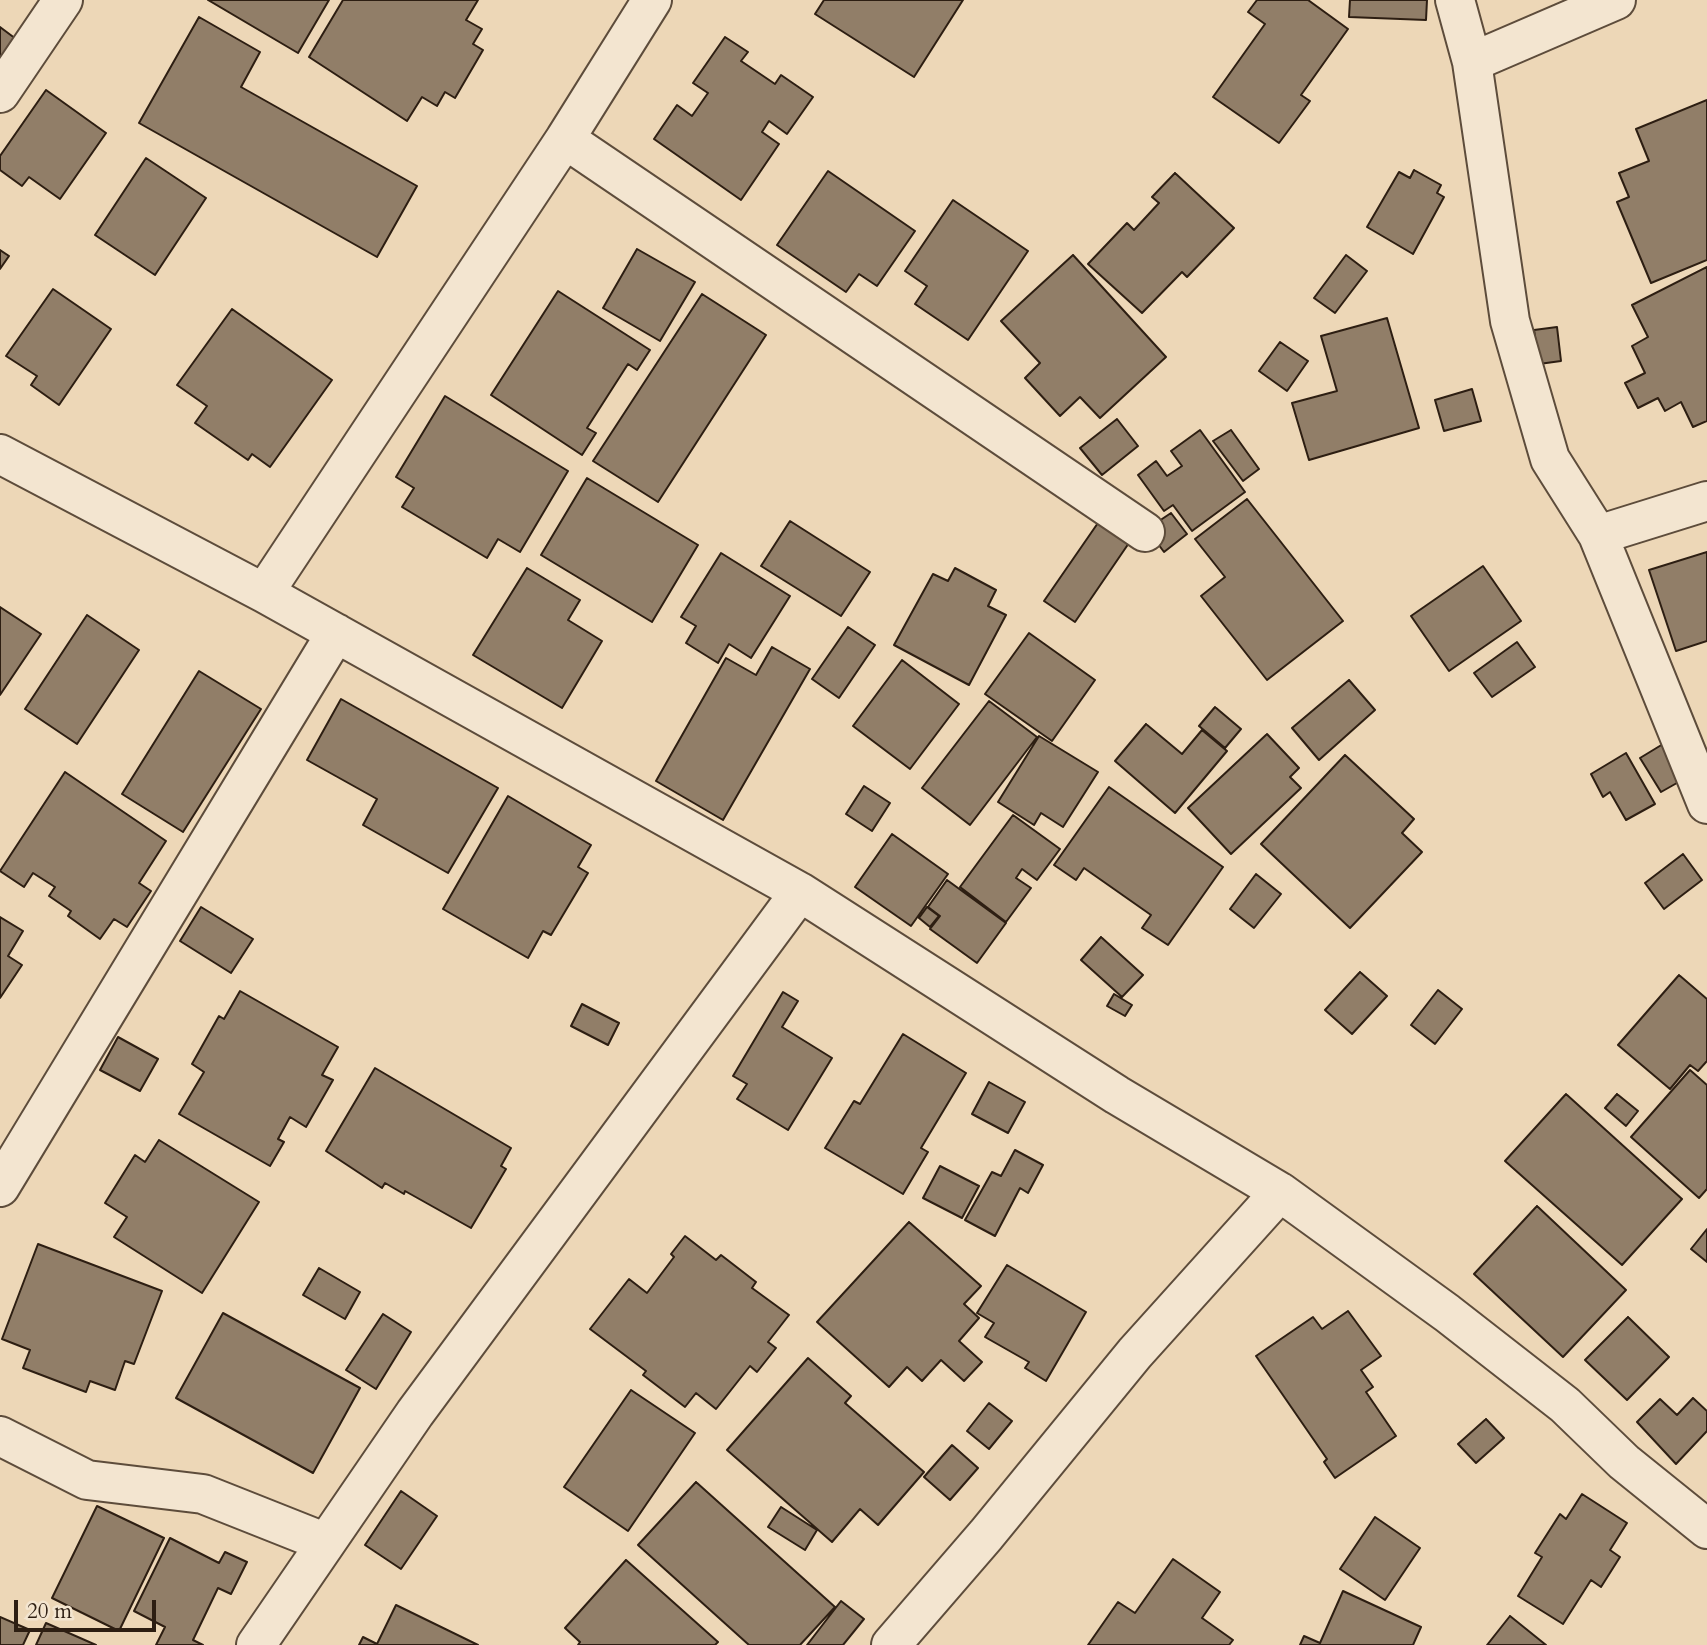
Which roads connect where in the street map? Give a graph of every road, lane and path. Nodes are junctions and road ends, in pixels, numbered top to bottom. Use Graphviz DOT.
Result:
graph roads {
  1 [pos="63,0"];
  2 [pos="652,0"];
  3 [pos="1455,0"];
  4 [pos="1616,0"];
  5 [pos="1472,62"];
  6 [pos="0,93"];
  7 [pos="565,139"];
  8 [pos="0,454"];
  9 [pos="1707,501"];
  10 [pos="1145,533"];
  11 [pos="1598,535"];
  12 [pos="264,593"];
  13 [pos="336,633"];
  14 [pos="1707,804"];
  15 [pos="800,892"];
  16 [pos="0,1187"];
  17 [pos="1280,1192"];
  18 [pos="0,1436"];
  19 [pos="1707,1529"];
  20 [pos="324,1542"];
  21 [pos="256,1645"];
  22 [pos="891,1645"];
  1 -- 6 [label="street"];
  2 -- 7 [label="street"];
  3 -- 5 [label="street"];
  4 -- 5 [label="street"];
  5 -- 11 [label="street"];
  7 -- 10 [label="street"];
  7 -- 12 [label="street"];
  8 -- 12 [label="street"];
  9 -- 11 [label="street"];
  11 -- 14 [label="street"];
  12 -- 13 [label="street"];
  13 -- 15 [label="street"];
  13 -- 16 [label="street"];
  15 -- 17 [label="street"];
  15 -- 20 [label="street"];
  17 -- 19 [label="street"];
  17 -- 22 [label="street"];
  18 -- 20 [label="street"];
  20 -- 21 [label="street"];
}
